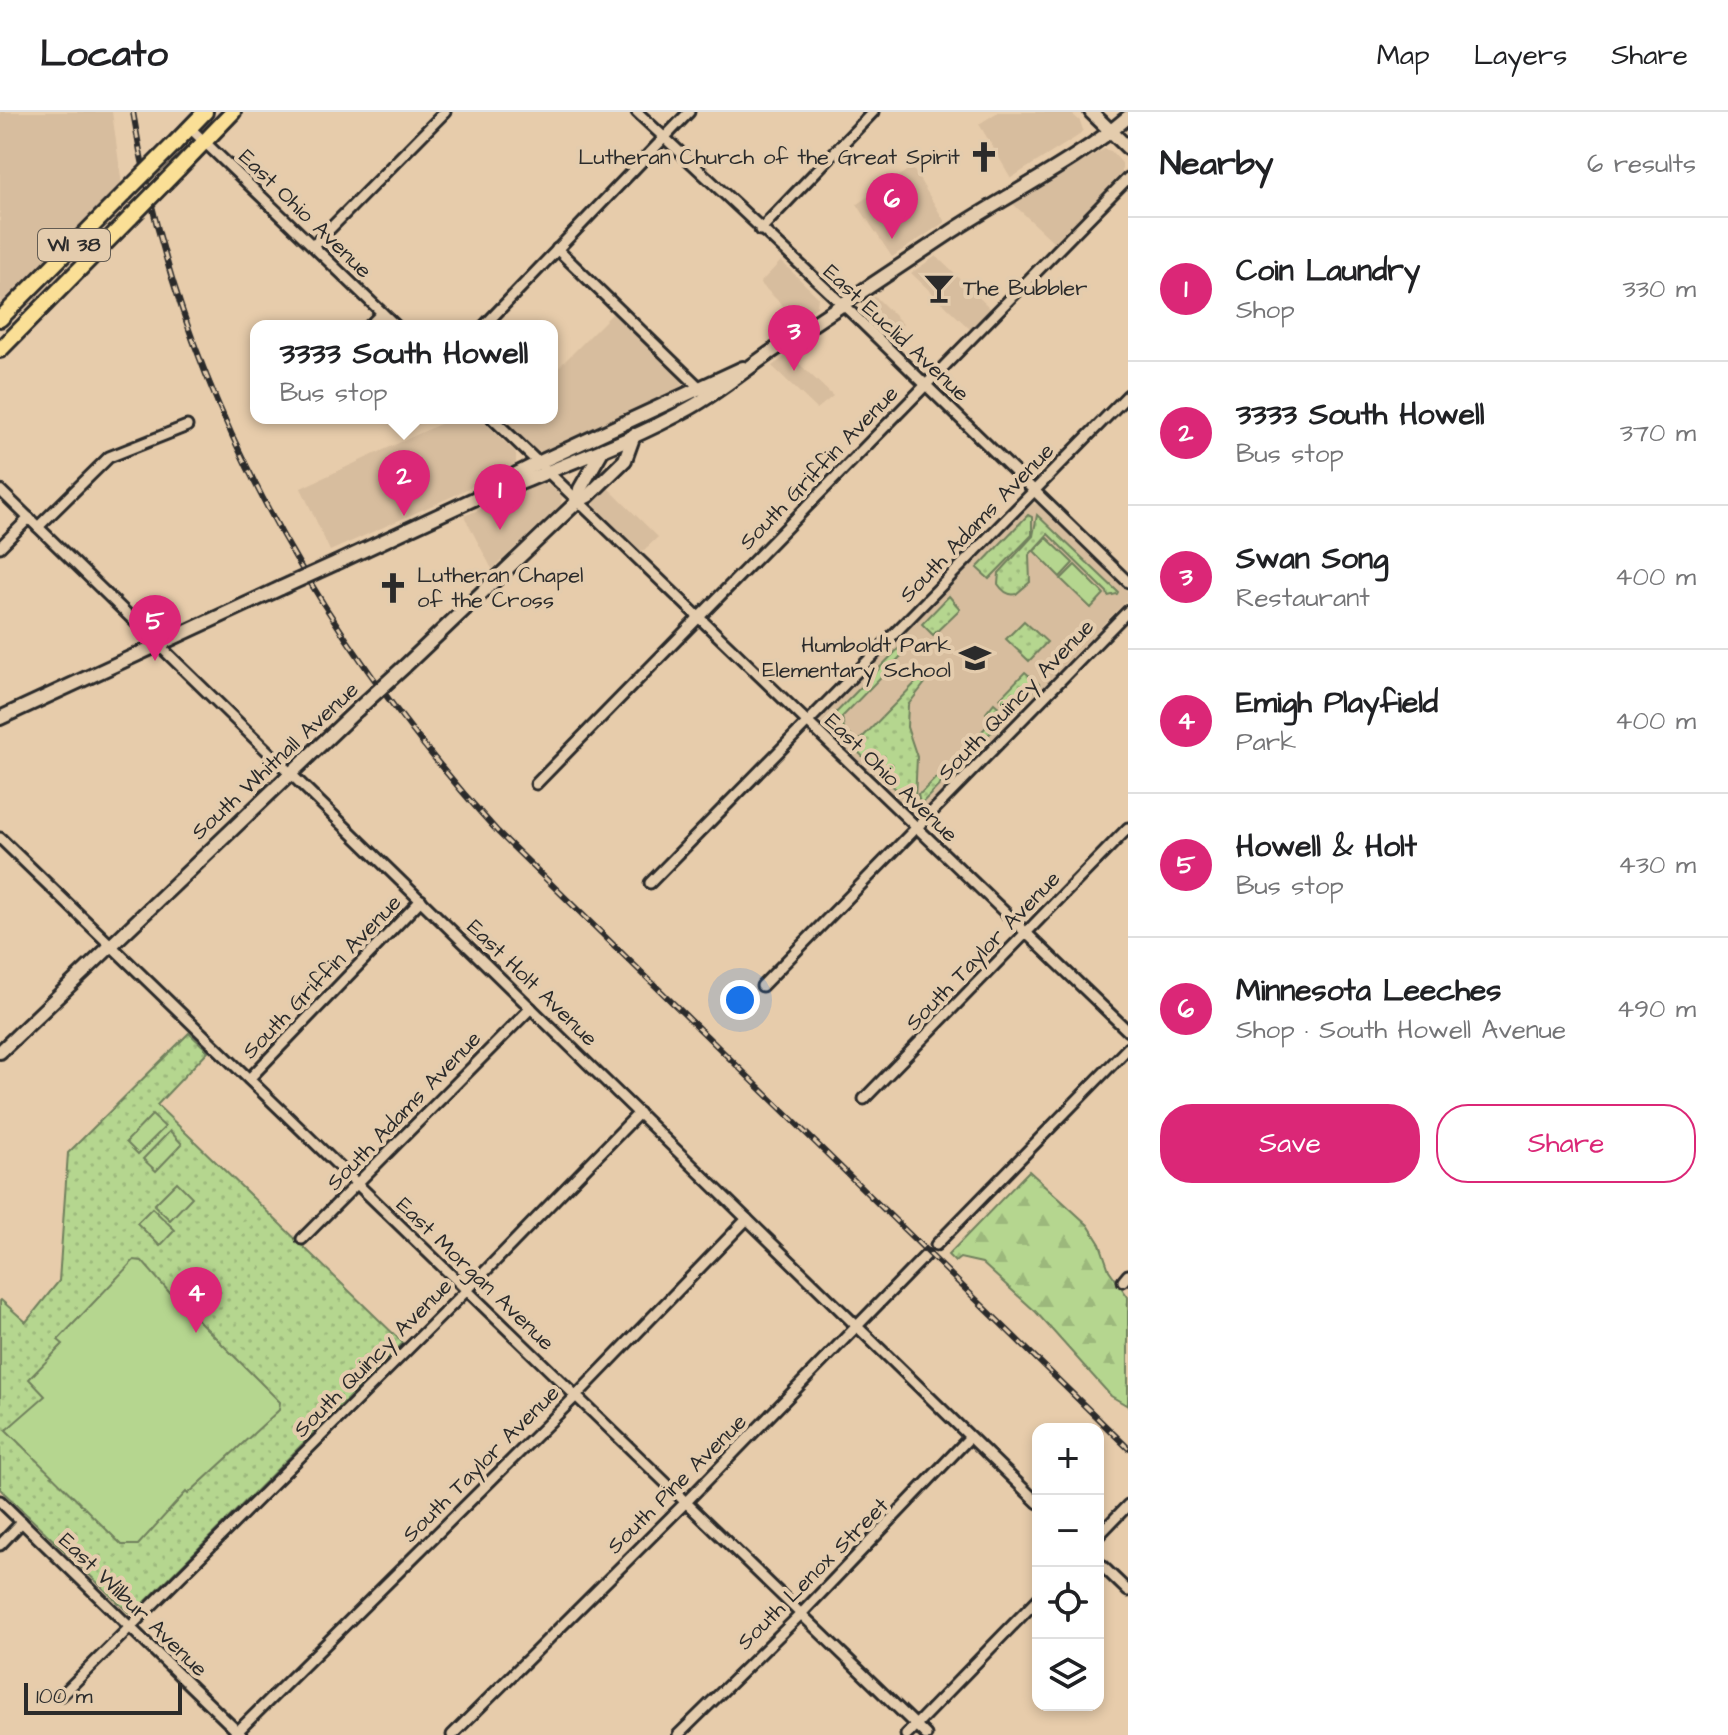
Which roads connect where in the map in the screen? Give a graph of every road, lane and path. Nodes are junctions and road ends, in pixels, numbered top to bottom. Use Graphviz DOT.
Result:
graph roads {
  1 [pos="205,112"];
  2 [pos="233,112"];
  3 [pos="445,112"];
  4 [pos="637,112"];
  5 [pos="689,112"];
  6 [pos="873,112"];
  7 [pos="1091,112"];
  8 [pos="1128,117"];
  9 [pos="190,128"];
  10 [pos="1110,131"];
  11 [pos="664,138"];
  12 [pos="205,142"];
  13 [pos="1128,148"];
  14 [pos="1128,178"];
  15 [pos="110,208"];
  16 [pos="128,220"];
  17 [pos="763,233"];
  18 [pos="313,246"];
  19 [pos="557,249"];
  20 [pos="22,297"];
  21 [pos="841,304"];
  22 [pos="38,312"];
  23 [pos="382,313"];
  24 [pos="0,319"];
  25 [pos="375,320"];
  26 [pos="390,320"];
  27 [pos="490,320"];
  28 [pos="0,350"];
  29 [pos="925,385"];
  30 [pos="705,392"];
  31 [pos="1128,395"];
  32 [pos="498,424"];
  33 [pos="187,426"];
  34 [pos="613,428"];
  35 [pos="634,435"];
  36 [pos="602,450"];
  37 [pos="543,467"];
  38 [pos="0,490"];
  39 [pos="1034,491"];
  40 [pos="578,501"];
  41 [pos="29,518"];
  42 [pos="38,527"];
  43 [pos="0,547"];
  44 [pos="1128,582"];
  45 [pos="1128,611"];
  46 [pos="698,616"];
  47 [pos="159,644"];
  48 [pos="0,718"];
  49 [pos="808,722"];
  50 [pos="291,773"];
  51 [pos="536,784"];
  52 [pos="917,828"];
  53 [pos="1128,828"];
  54 [pos="1,842"];
  55 [pos="650,883"];
  56 [pos="421,900"];
  57 [pos="1026,933"];
  58 [pos="110,945"];
  59 [pos="762,986"];
  60 [pos="531,1008"];
  61 [pos="1128,1031"];
  62 [pos="1128,1048"];
  63 [pos="0,1052"];
  64 [pos="249,1079"];
  65 [pos="864,1099"];
  66 [pos="639,1113"];
  67 [pos="357,1184"];
  68 [pos="747,1219"];
  69 [pos="302,1239"];
  70 [pos="936,1245"];
  71 [pos="926,1255"];
  72 [pos="467,1290"];
  73 [pos="857,1326"];
  74 [pos="576,1396"];
  75 [pos="970,1437"];
  76 [pos="1032,1497"];
  77 [pos="0,1501"];
  78 [pos="686,1502"];
  79 [pos="1128,1505"];
  80 [pos="22,1522"];
  81 [pos="1104,1530"];
  82 [pos="0,1545"];
  83 [pos="1103,1567"];
  84 [pos="1128,1591"];
  85 [pos="1032,1605"];
  86 [pos="801,1614"];
  87 [pos="131,1627"];
  88 [pos="62,1695"];
  89 [pos="916,1725"];
  90 [pos="238,1734"];
  91 [pos="452,1735"];
  92 [pos="678,1735"];
  93 [pos="906,1735"];
  94 [pos="926,1735"];
  1 -- 9 [label="main road, WI 38"];
  2 -- 12 [label="main road, WI 38"];
  3 -- 18 [label="street"];
  4 -- 11 [label="street, East Euclid Avenue"];
  5 -- 11 [label="street"];
  6 -- 17 [label="street"];
  7 -- 10 [label="street"];
  8 -- 10 [label="street"];
  9 -- 12 [label="street, East Ohio Avenue"];
  9 -- 15 [label="main road, WI 38, bridge"];
  10 -- 13 [label="street"];
  10 -- 21 [label="street"];
  11 -- 17 [label="street, East Euclid Avenue"];
  11 -- 19 [label="street"];
  12 -- 16 [label="main road, WI 38, bridge"];
  12 -- 18 [label="street, East Ohio Avenue"];
  14 -- 29 [label="street, South Griffin Avenue"];
  15 -- 16 [label="main road"];
  15 -- 20 [label="main road, WI 38"];
  16 -- 22 [label="main road, WI 38"];
  17 -- 21 [label="street, East Euclid Avenue"];
  18 -- 23 [label="street, East Ohio Avenue"];
  19 -- 27 [label="street"];
  19 -- 30 [label="street"];
  20 -- 22 [label="main road"];
  20 -- 24 [label="main road, WI 38"];
  21 -- 29 [label="street, East Euclid Avenue"];
  21 -- 30 [label="street"];
  22 -- 28 [label="main road, WI 38"];
  23 -- 25 [label="street"];
  23 -- 26 [label="street, East Ohio Avenue"];
  29 -- 39 [label="street, East Euclid Avenue"];
  29 -- 46 [label="street, South Griffin Avenue"];
  30 -- 34 [label="street"];
  30 -- 35 [label="street"];
  31 -- 39 [label="street, South Adams Avenue"];
  32 -- 37 [label="street, East Ohio Avenue"];
  33 -- 42 [label="street"];
  34 -- 36 [label="street, South Whitnall Avenue"];
  34 -- 37 [label="street"];
  35 -- 36 [label="street"];
  35 -- 40 [label="street, South Whitnall Avenue"];
  36 -- 37 [label="street"];
  36 -- 40 [label="street, South Whitnall Avenue"];
  37 -- 40 [label="street, East Ohio Avenue"];
  37 -- 47 [label="street, bridge"];
  38 -- 41 [label="street, East Holt Avenue"];
  39 -- 44 [label="street, East Euclid Avenue"];
  39 -- 49 [label="street, South Adams Avenue"];
  40 -- 46 [label="street, East Ohio Avenue"];
  40 -- 50 [label="street, South Whitnall Avenue, bridge"];
  41 -- 42 [label="street, East Holt Avenue"];
  41 -- 43 [label="street"];
  42 -- 47 [label="street, East Holt Avenue"];
  45 -- 52 [label="street, South Quincy Avenue"];
  46 -- 49 [label="street, East Ohio Avenue"];
  46 -- 51 [label="street, South Griffin Avenue"];
  47 -- 48 [label="street"];
  47 -- 50 [label="street, East Holt Avenue"];
  49 -- 52 [label="street, East Ohio Avenue"];
  49 -- 55 [label="street, South Adams Avenue"];
  50 -- 56 [label="street, East Holt Avenue"];
  50 -- 58 [label="street, South Whitnall Avenue"];
  52 -- 57 [label="street, East Ohio Avenue"];
  52 -- 59 [label="street, South Quincy Avenue"];
  53 -- 57 [label="street, South Taylor Avenue"];
  54 -- 58 [label="street, East Morgan Avenue"];
  56 -- 60 [label="street, East Holt Avenue"];
  56 -- 64 [label="street, South Griffin Avenue"];
  57 -- 61 [label="street, East Ohio Avenue"];
  57 -- 65 [label="street, South Taylor Avenue"];
  58 -- 63 [label="street, South Whitnall Avenue"];
  58 -- 64 [label="street, East Morgan Avenue"];
  60 -- 66 [label="street, East Holt Avenue"];
  60 -- 67 [label="street, South Adams Avenue"];
  62 -- 70 [label="street"];
  64 -- 67 [label="street, East Morgan Avenue"];
  66 -- 68 [label="street, East Holt Avenue"];
  66 -- 72 [label="street, South Quincy Avenue"];
  67 -- 69 [label="street, South Adams Avenue"];
  67 -- 72 [label="street, East Morgan Avenue"];
  68 -- 73 [label="street, East Holt Avenue"];
  68 -- 74 [label="street, South Taylor Avenue"];
  71 -- 73 [label="street, South Pine Avenue"];
  72 -- 74 [label="street, East Morgan Avenue"];
  72 -- 87 [label="street, South Quincy Avenue"];
  73 -- 75 [label="street, East Holt Avenue"];
  73 -- 78 [label="street, South Pine Avenue"];
  74 -- 78 [label="street, East Morgan Avenue"];
  74 -- 90 [label="street, South Taylor Avenue"];
  75 -- 76 [label="street, East Holt Avenue"];
  75 -- 86 [label="street, South Lenox Street"];
  77 -- 80 [label="street, East Wilbur Avenue"];
  78 -- 86 [label="street, East Morgan Avenue"];
  78 -- 91 [label="street, South Pine Avenue"];
  79 -- 81 [label="street"];
  80 -- 82 [label="street"];
  80 -- 87 [label="street, East Wilbur Avenue"];
  83 -- 84 [label="street"];
  85 -- 89 [label="street"];
  86 -- 89 [label="street, East Morgan Avenue"];
  86 -- 92 [label="street, South Lenox Street"];
  87 -- 88 [label="street, South Quincy Avenue"];
  87 -- 90 [label="street, East Wilbur Avenue"];
  89 -- 93 [label="street"];
  89 -- 94 [label="street, East Morgan Avenue"];
}
